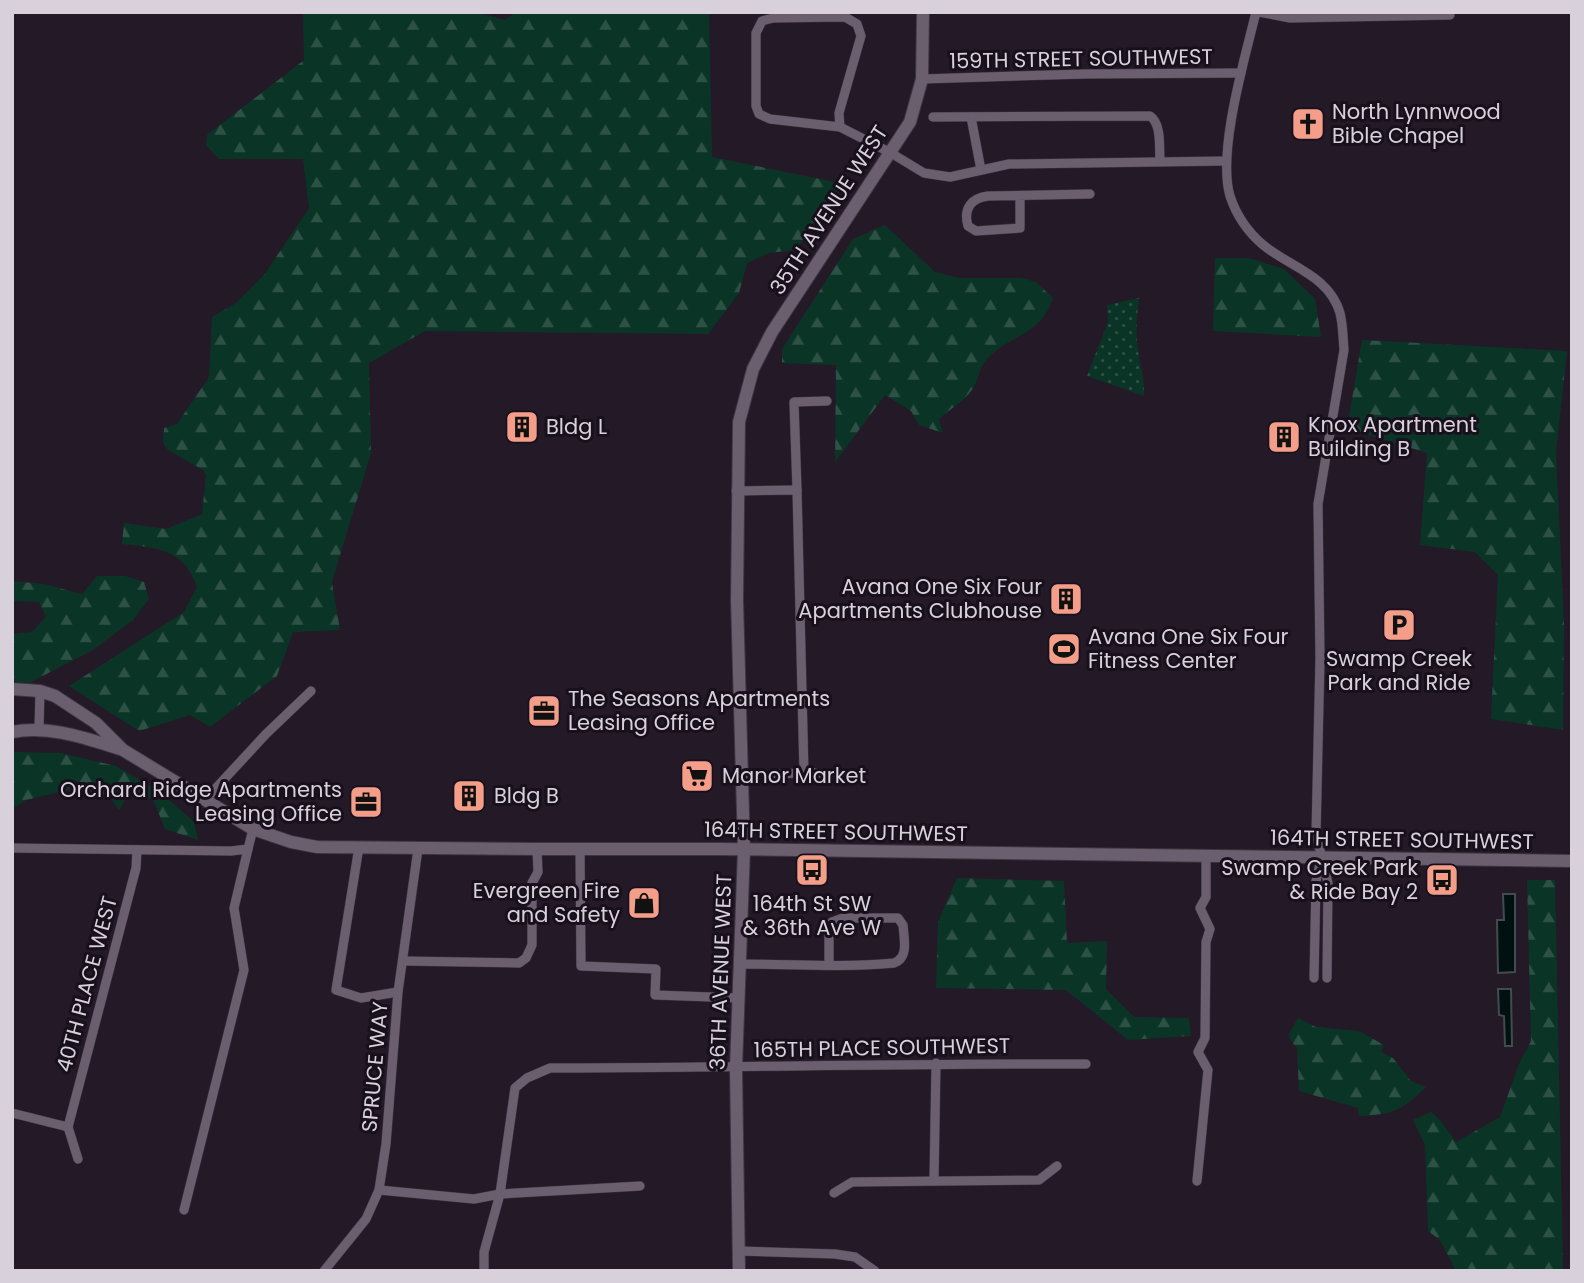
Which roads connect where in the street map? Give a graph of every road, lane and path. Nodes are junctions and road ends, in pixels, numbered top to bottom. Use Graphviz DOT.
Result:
graph roads {
  1 [pos="923,12"];
  2 [pos="1258,12"];
  3 [pos="1450,15"];
  4 [pos="1241,73"];
  5 [pos="922,79"];
  6 [pos="933,117"];
  7 [pos="971,117"];
  8 [pos="841,127"];
  9 [pos="891,153"];
  10 [pos="1160,161"];
  11 [pos="1226,161"];
  12 [pos="981,170"];
  13 [pos="1090,194"];
  14 [pos="1020,196"];
  15 [pos="827,401"];
  16 [pos="738,422"];
  17 [pos="797,490"];
  18 [pos="736,491"];
  19 [pos="12,689"];
  20 [pos="40,691"];
  21 [pos="311,691"];
  22 [pos="39,729"];
  23 [pos="12,732"];
  24 [pos="123,750"];
  25 [pos="804,773"];
  26 [pos="832,773"];
  27 [pos="775,774"];
  28 [pos="204,801"];
  29 [pos="253,829"];
  30 [pos="359,847"];
  31 [pos="12,848"];
  32 [pos="248,849"];
  33 [pos="418,849"];
  34 [pos="537,849"];
  35 [pos="580,849"];
  36 [pos="744,849"];
  37 [pos="136,850"];
  38 [pos="1206,857"];
  39 [pos="1322,858"];
  40 [pos="1572,861"];
  41 [pos="403,961"];
  42 [pos="740,964"];
  43 [pos="829,964"];
  44 [pos="1314,978"];
  45 [pos="1327,978"];
  46 [pos="398,992"];
  47 [pos="739,998"];
  48 [pos="936,1063"];
  49 [pos="1086,1064"];
  50 [pos="737,1068"];
  51 [pos="12,1113"];
  52 [pos="68,1127"];
  53 [pos="78,1158"];
  54 [pos="1057,1166"];
  55 [pos="934,1181"];
  56 [pos="1197,1181"];
  57 [pos="640,1186"];
  58 [pos="379,1190"];
  59 [pos="834,1193"];
  60 [pos="500,1194"];
  61 [pos="184,1210"];
  62 [pos="739,1251"];
  63 [pos="324,1271"];
  64 [pos="484,1271"];
  65 [pos="740,1271"];
  66 [pos="875,1271"];
  1 -- 5 [label="main road, 35TH AVENUE WEST"];
  2 -- 3 [label="street"];
  2 -- 4 [label="street"];
  4 -- 5 [label="street, 159TH STREET SOUTHWEST"];
  4 -- 11 [label="street"];
  5 -- 9 [label="main road, 35TH AVENUE WEST"];
  6 -- 7 [label="street"];
  7 -- 10 [label="street"];
  7 -- 12 [label="street"];
  8 -- 8 [label="street"];
  8 -- 9 [label="street"];
  9 -- 12 [label="street"];
  9 -- 16 [label="main road, 35TH AVENUE WEST"];
  10 -- 11 [label="street"];
  10 -- 12 [label="street"];
  11 -- 39 [label="street"];
  13 -- 14 [label="street"];
  14 -- 14 [label="street"];
  15 -- 17 [label="street"];
  16 -- 18 [label="main road, 36TH AVENUE WEST"];
  17 -- 18 [label="street"];
  17 -- 25 [label="street"];
  18 -- 36 [label="main road, 36TH AVENUE WEST"];
  19 -- 20 [label="main road"];
  20 -- 22 [label="street"];
  20 -- 24 [label="main road"];
  21 -- 28 [label="street"];
  22 -- 23 [label="main road"];
  22 -- 24 [label="main road"];
  24 -- 28 [label="main road, 164TH STREET SOUTHWEST"];
  25 -- 26 [label="street"];
  25 -- 27 [label="street"];
  28 -- 29 [label="main road, 164TH STREET SOUTHWEST"];
  29 -- 30 [label="main road, 164TH STREET SOUTHWEST"];
  29 -- 32 [label="street"];
  30 -- 33 [label="main road, 164TH STREET SOUTHWEST"];
  30 -- 46 [label="street"];
  31 -- 37 [label="street"];
  32 -- 37 [label="street"];
  32 -- 61 [label="street"];
  33 -- 34 [label="main road, 164TH STREET SOUTHWEST"];
  33 -- 41 [label="street, SPRUCE WAY"];
  34 -- 35 [label="main road, 164TH STREET SOUTHWEST"];
  34 -- 41 [label="street"];
  35 -- 36 [label="main road, 164TH STREET SOUTHWEST"];
  35 -- 47 [label="street"];
  36 -- 38 [label="main road, 164TH STREET SOUTHWEST"];
  36 -- 42 [label="main road, 36TH AVENUE WEST"];
  37 -- 52 [label="street, 40TH PLACE WEST"];
  38 -- 39 [label="main road, 164TH STREET SOUTHWEST"];
  38 -- 56 [label="street"];
  39 -- 40 [label="main road, 164TH STREET SOUTHWEST"];
  39 -- 44 [label="street"];
  39 -- 45 [label="street"];
  41 -- 46 [label="street, SPRUCE WAY"];
  42 -- 43 [label="street"];
  42 -- 47 [label="main road, 36TH AVENUE WEST"];
  43 -- 43 [label="street"];
  46 -- 58 [label="street, SPRUCE WAY"];
  47 -- 50 [label="main road, 36TH AVENUE WEST"];
  48 -- 49 [label="street, 165TH PLACE SOUTHWEST"];
  48 -- 50 [label="street, 165TH PLACE SOUTHWEST"];
  48 -- 55 [label="street"];
  50 -- 60 [label="street, 165TH PLACE SOUTHWEST"];
  50 -- 62 [label="main road, 36TH AVENUE WEST"];
  51 -- 52 [label="street"];
  52 -- 53 [label="street"];
  54 -- 55 [label="street"];
  55 -- 59 [label="street"];
  57 -- 60 [label="street"];
  58 -- 60 [label="street"];
  58 -- 63 [label="street, SPRUCE WAY"];
  60 -- 64 [label="street"];
  62 -- 65 [label="main road, 36TH AVENUE WEST"];
  62 -- 66 [label="street"];
}
